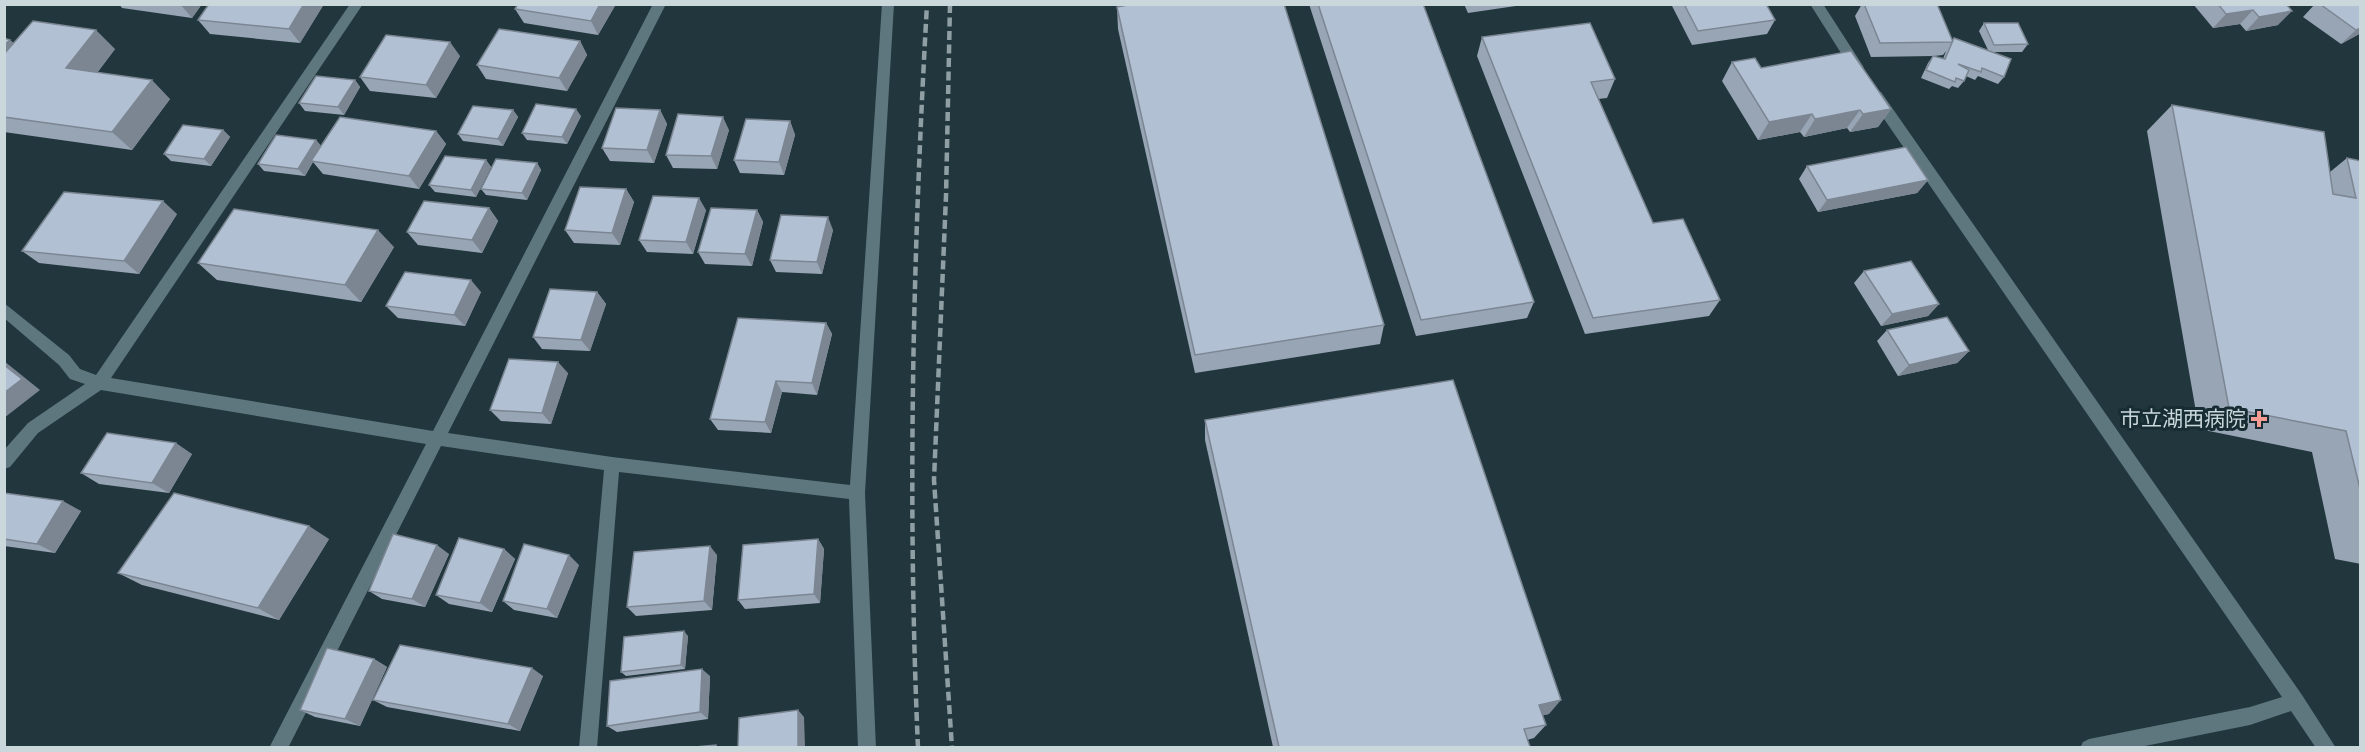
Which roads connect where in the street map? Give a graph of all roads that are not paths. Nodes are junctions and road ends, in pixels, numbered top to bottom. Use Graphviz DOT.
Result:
graph roads {
  1 [pos="357,4"];
  2 [pos="660,4"];
  3 [pos="888,4"];
  4 [pos="1816,4"];
  5 [pos="4,309"];
  6 [pos="99,383"];
  7 [pos="438,439"];
  8 [pos="4,462"];
  9 [pos="612,464"];
  10 [pos="857,493"];
  11 [pos="2296,701"];
  12 [pos="278,747"];
  13 [pos="588,747"];
  14 [pos="867,747"];
  15 [pos="2089,747"];
  16 [pos="2327,747"];
  1 -- 6 [label="street"];
  2 -- 7 [label="street"];
  3 -- 10 [label="street"];
  4 -- 11 [label="street"];
  5 -- 6 [label="street"];
  6 -- 7 [label="street"];
  6 -- 8 [label="street"];
  7 -- 9 [label="street"];
  7 -- 12 [label="street"];
  9 -- 10 [label="street"];
  9 -- 13 [label="street"];
  10 -- 14 [label="street"];
  11 -- 15 [label="street"];
  11 -- 16 [label="street"];
}
